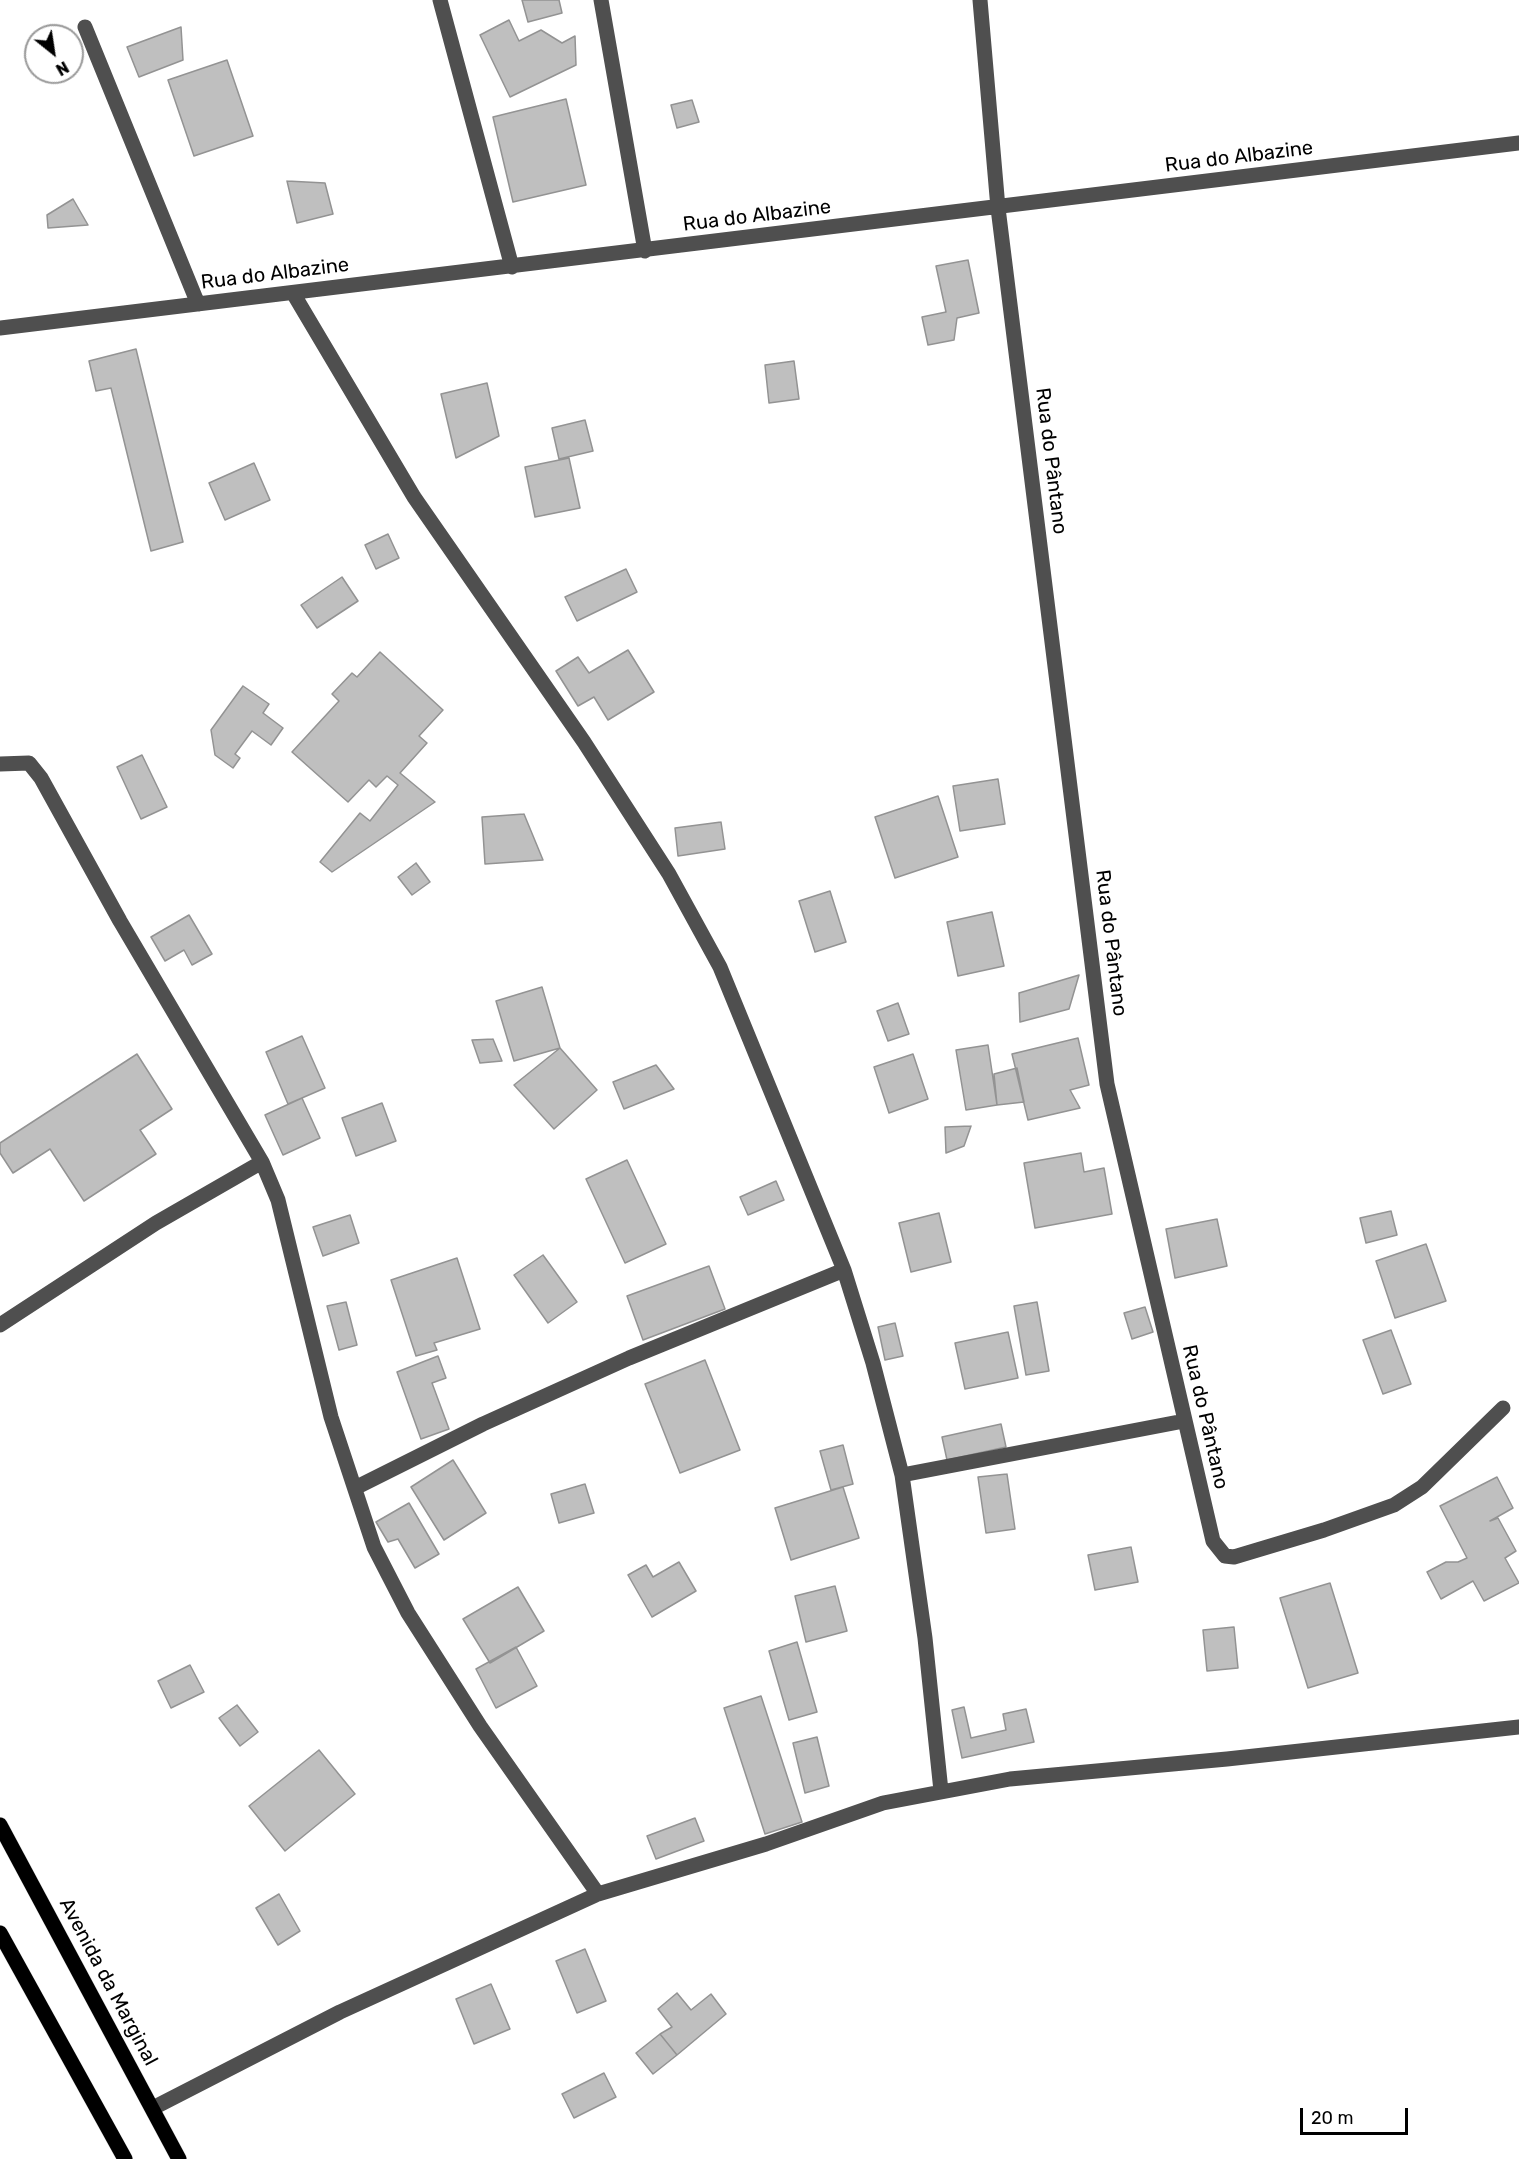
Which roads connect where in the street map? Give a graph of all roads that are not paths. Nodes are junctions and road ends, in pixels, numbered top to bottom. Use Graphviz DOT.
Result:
graph roads {
  1 [pos="440,0"];
  2 [pos="601,0"];
  3 [pos="980,0"];
  4 [pos="85,27"];
  5 [pos="1519,143"];
  6 [pos="998,208"];
  7 [pos="645,251"];
  8 [pos="512,267"];
  9 [pos="293,293"];
  10 [pos="198,304"];
  11 [pos="0,328"];
  12 [pos="0,764"];
  13 [pos="262,1162"];
  14 [pos="844,1270"];
  15 [pos="0,1325"];
  16 [pos="1503,1407"];
  17 [pos="1184,1420"];
  18 [pos="902,1475"];
  19 [pos="355,1488"];
  20 [pos="1519,1727"];
  21 [pos="940,1791"];
  22 [pos="0,1825"];
  23 [pos="598,1894"];
  24 [pos="0,1933"];
  25 [pos="153,2108"];
  26 [pos="125,2159"];
  27 [pos="179,2159"];
  1 -- 8 [label="street"];
  2 -- 7 [label="street"];
  3 -- 6 [label="street, Rua do Pântano"];
  4 -- 10 [label="street"];
  5 -- 6 [label="street, Rua do Albazine"];
  6 -- 7 [label="street, Rua do Albazine"];
  6 -- 17 [label="street, Rua do Pântano"];
  7 -- 8 [label="street, Rua do Albazine"];
  8 -- 9 [label="street, Rua do Albazine"];
  9 -- 10 [label="street, Rua do Albazine"];
  9 -- 14 [label="street"];
  10 -- 11 [label="street, Rua do Albazine"];
  12 -- 13 [label="street"];
  13 -- 15 [label="street"];
  13 -- 19 [label="street"];
  14 -- 18 [label="street"];
  14 -- 19 [label="street"];
  16 -- 17 [label="street, Rua do Pântano"];
  17 -- 18 [label="street"];
  18 -- 21 [label="street"];
  19 -- 23 [label="street"];
  20 -- 21 [label="street"];
  21 -- 23 [label="street"];
  22 -- 25 [label="main road, Avenida da Marginal"];
  23 -- 25 [label="street"];
  24 -- 26 [label="main road"];
  25 -- 27 [label="main road, Avenida da Marginal"];
}
